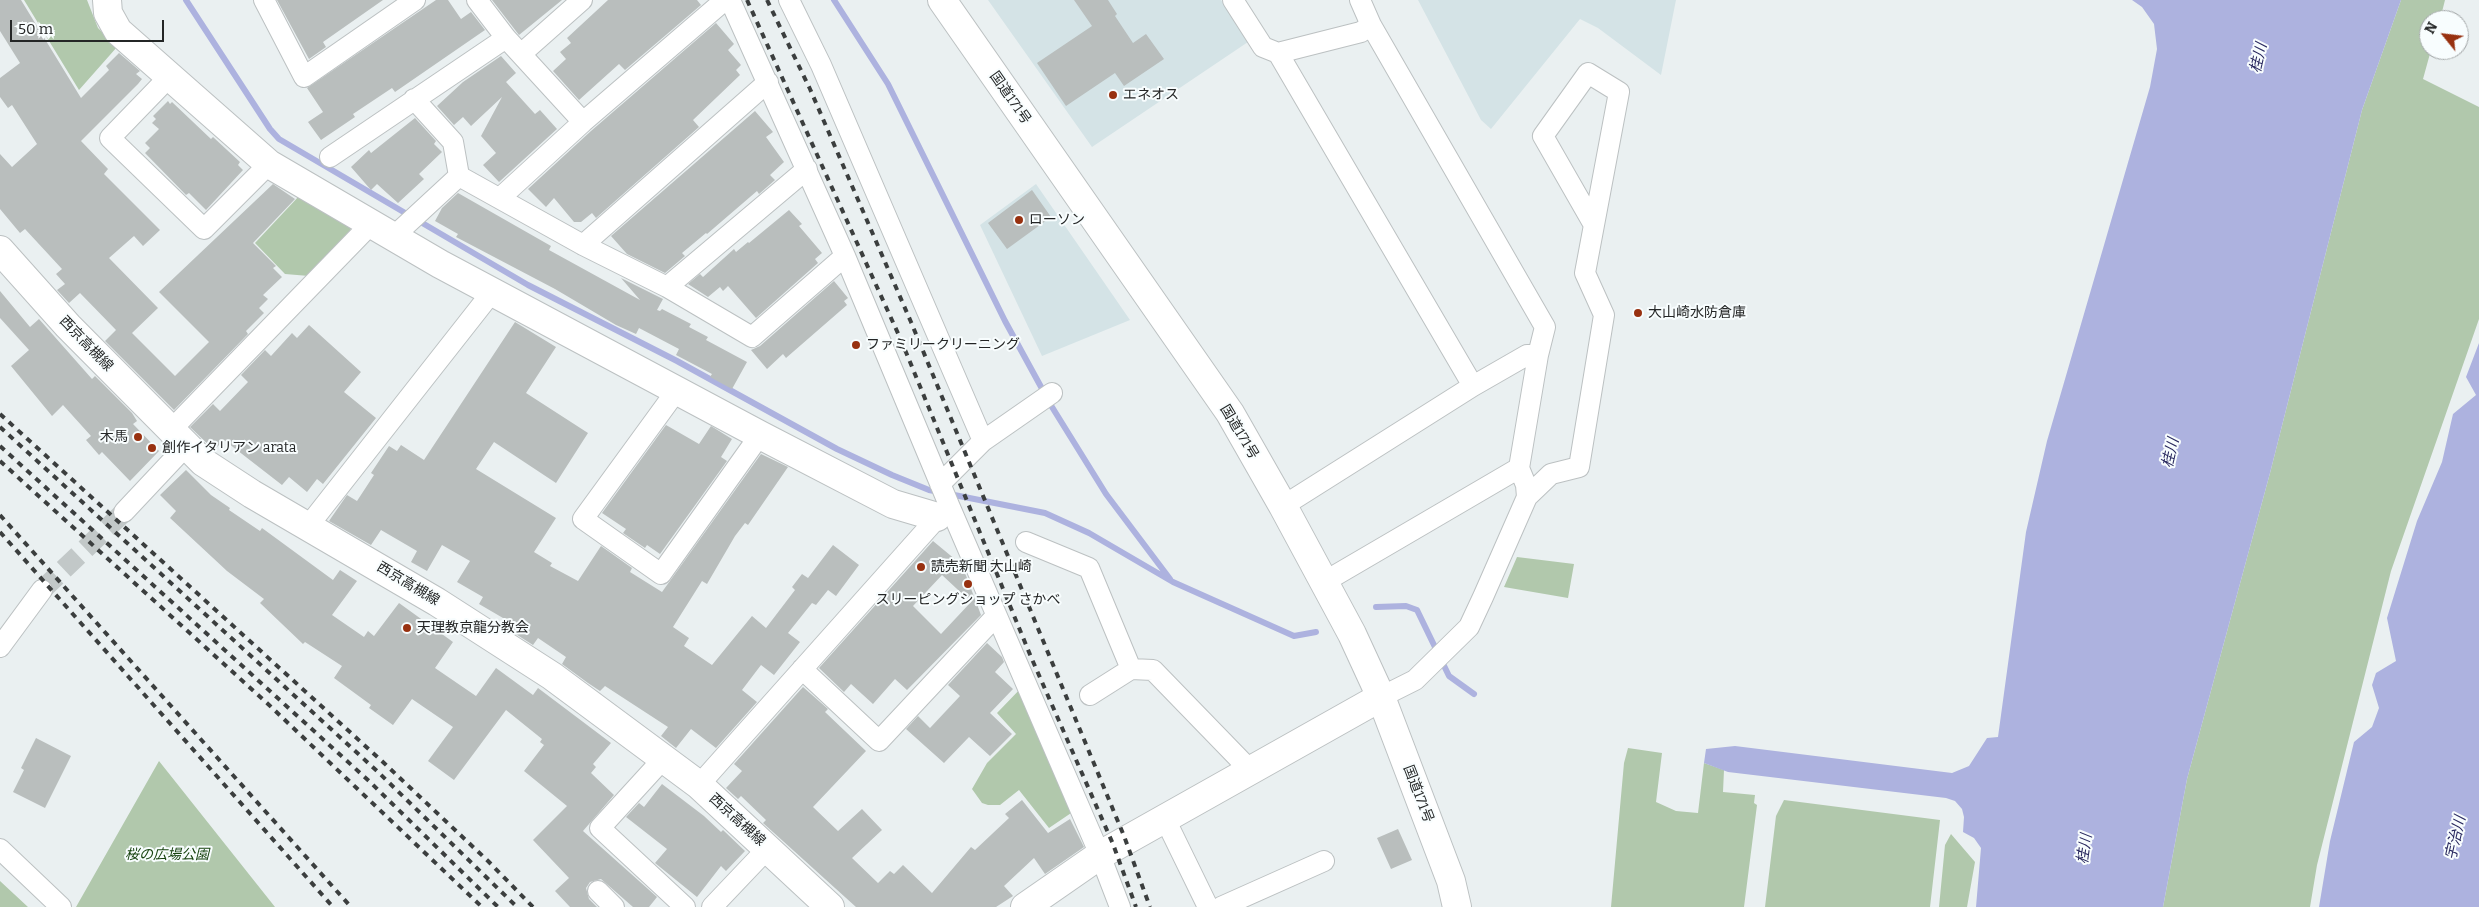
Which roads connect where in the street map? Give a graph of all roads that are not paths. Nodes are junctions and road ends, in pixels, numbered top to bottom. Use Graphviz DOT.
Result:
graph roads {
  1 [pos="108,0"];
  2 [pos="264,0"];
  3 [pos="415,0"];
  4 [pos="477,0"];
  5 [pos="582,0"];
  6 [pos="725,0"];
  7 [pos="730,0"];
  8 [pos="789,0"];
  9 [pos="942,0"];
  10 [pos="1233,0"];
  11 [pos="1360,0"];
  12 [pos="1371,25"];
  13 [pos="506,38"];
  14 [pos="1278,53"];
  15 [pos="521,54"];
  16 [pos="168,77"];
  17 [pos="768,82"];
  18 [pos="414,99"];
  19 [pos="583,122"];
  20 [pos="330,157"];
  21 [pos="269,164"];
  22 [pos="807,169"];
  23 [pos="459,176"];
  24 [pos="500,198"];
  25 [pos="397,225"];
  26 [pos="1594,225"];
  27 [pos="583,245"];
  28 [pos="0,250"];
  29 [pos="845,256"];
  30 [pos="667,287"];
  31 [pos="492,292"];
  32 [pos="1538,355"];
  33 [pos="1473,386"];
  34 [pos="677,390"];
  35 [pos="1052,393"];
  36 [pos="760,435"];
  37 [pos="178,439"];
  38 [pos="983,441"];
  39 [pos="1519,468"];
  40 [pos="940,484"];
  41 [pos="1527,497"];
  42 [pos="1282,506"];
  43 [pos="943,511"];
  44 [pos="124,512"];
  45 [pos="309,525"];
  46 [pos="1026,542"];
  47 [pos="1324,582"];
  48 [pos="42,590"];
  49 [pos="996,616"];
  50 [pos="0,647"];
  51 [pos="802,669"];
  52 [pos="1131,669"];
  53 [pos="1090,695"];
  54 [pos="1381,697"];
  55 [pos="664,758"];
  56 [pos="1251,771"];
  57 [pos="699,785"];
  58 [pos="1165,818"];
  59 [pos="768,848"];
  60 [pos="0,849"];
  61 [pos="1100,855"];
  62 [pos="1324,861"];
  63 [pos="598,891"];
  64 [pos="61,907"];
  65 [pos="614,907"];
  66 [pos="685,907"];
  67 [pos="712,907"];
  68 [pos="830,907"];
  69 [pos="1025,907"];
  70 [pos="1120,907"];
  71 [pos="1208,907"];
  72 [pos="1221,907"];
  73 [pos="1457,907"];
  1 -- 16 [label="main road"];
  2 -- 3 [label="street"];
  4 -- 13 [label="street"];
  5 -- 15 [label="street"];
  6 -- 19 [label="street"];
  7 -- 17 [label="street"];
  8 -- 38 [label="street"];
  9 -- 42 [label="main road, 国道171号"];
  10 -- 14 [label="street"];
  11 -- 12 [label="street"];
  12 -- 14 [label="street"];
  12 -- 32 [label="street"];
  13 -- 15 [label="street"];
  13 -- 18 [label="street"];
  14 -- 33 [label="street"];
  15 -- 19 [label="street"];
  16 -- 21 [label="main road"];
  16 -- 21 [label="street"];
  17 -- 22 [label="street"];
  17 -- 27 [label="street"];
  18 -- 20 [label="street"];
  18 -- 23 [label="street"];
  19 -- 24 [label="street"];
  21 -- 25 [label="main road"];
  22 -- 29 [label="street"];
  22 -- 30 [label="street"];
  23 -- 24 [label="street"];
  23 -- 25 [label="street"];
  24 -- 27 [label="street"];
  25 -- 31 [label="main road"];
  25 -- 37 [label="street"];
  26 -- 26 [label="street"];
  26 -- 41 [label="street"];
  27 -- 30 [label="street"];
  28 -- 37 [label="main road, 西京高槻線"];
  29 -- 30 [label="street"];
  29 -- 40 [label="street"];
  31 -- 34 [label="main road"];
  31 -- 45 [label="street"];
  32 -- 33 [label="street"];
  32 -- 39 [label="street"];
  33 -- 42 [label="street"];
  34 -- 36 [label="main road"];
  34 -- 36 [label="street"];
  35 -- 38 [label="street"];
  36 -- 43 [label="main road"];
  37 -- 44 [label="street"];
  37 -- 45 [label="main road, 西京高槻線"];
  38 -- 40 [label="street"];
  39 -- 41 [label="street"];
  39 -- 47 [label="street"];
  40 -- 43 [label="street"];
  41 -- 54 [label="street"];
  42 -- 47 [label="main road, 国道171号"];
  43 -- 49 [label="street"];
  43 -- 51 [label="street"];
  45 -- 55 [label="main road, 西京高槻線"];
  46 -- 52 [label="street"];
  47 -- 54 [label="main road, 国道171号"];
  48 -- 50 [label="street"];
  49 -- 51 [label="street"];
  49 -- 61 [label="street"];
  51 -- 57 [label="street"];
  52 -- 53 [label="street"];
  52 -- 56 [label="street"];
  54 -- 56 [label="main road"];
  54 -- 73 [label="main road, 国道171号"];
  55 -- 57 [label="main road, 西京高槻線"];
  55 -- 66 [label="street"];
  56 -- 58 [label="main road"];
  57 -- 59 [label="main road, 西京高槻線"];
  58 -- 61 [label="main road"];
  58 -- 71 [label="street"];
  59 -- 67 [label="street"];
  59 -- 68 [label="main road, 西京高槻線"];
  60 -- 64 [label="street"];
  61 -- 69 [label="main road"];
  61 -- 70 [label="street"];
  62 -- 72 [label="street"];
  63 -- 65 [label="street"];
}
